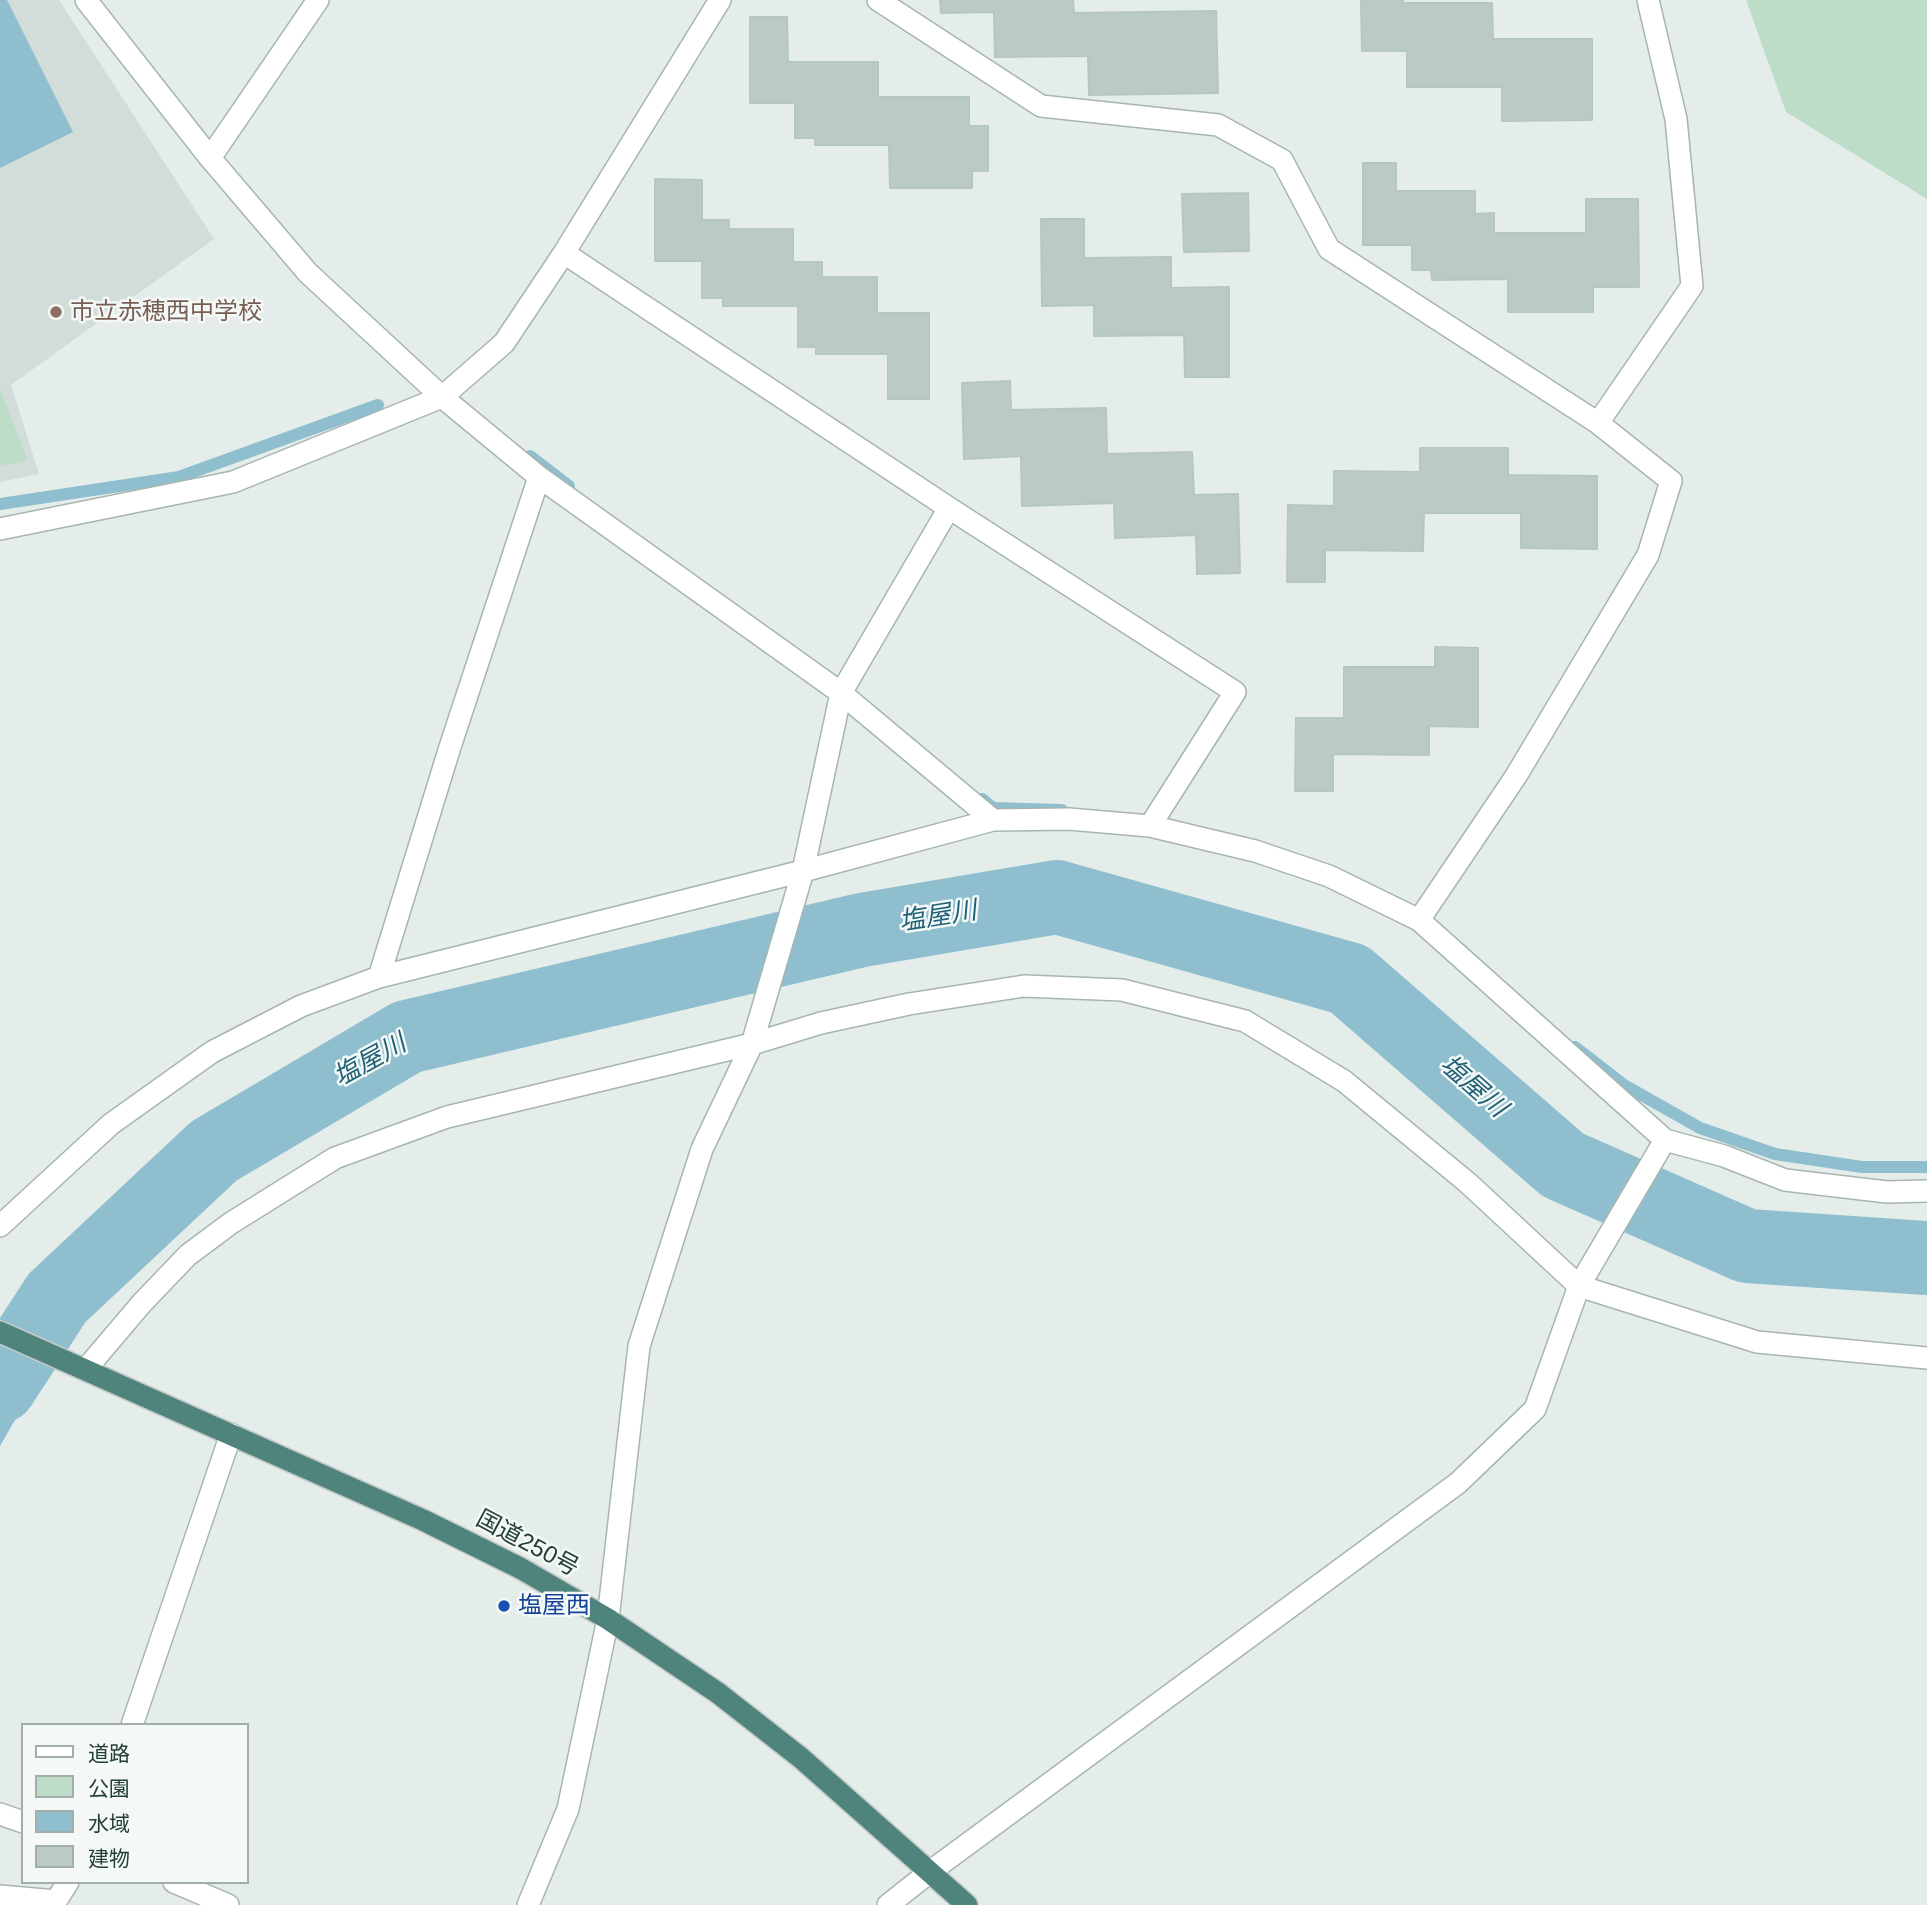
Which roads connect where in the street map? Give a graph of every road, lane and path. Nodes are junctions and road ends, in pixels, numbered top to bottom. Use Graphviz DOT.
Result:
graph roads {
  1 [pos="86,0"];
  2 [pos="318,0"];
  3 [pos="720,0"];
  4 [pos="878,0"];
  5 [pos="1648,0"];
  6 [pos="210,158"];
  7 [pos="564,253"];
  8 [pos="442,397"];
  9 [pos="1598,423"];
  10 [pos="540,477"];
  11 [pos="949,508"];
  12 [pos="0,529"];
  13 [pos="841,693"];
  14 [pos="993,820"];
  15 [pos="1150,826"];
  16 [pos="803,871"];
  17 [pos="1419,920"];
  18 [pos="379,976"];
  19 [pos="752,1044"];
  20 [pos="1665,1140"];
  21 [pos="1927,1191"];
  22 [pos="0,1226"];
  23 [pos="1579,1286"];
  24 [pos="0,1332"];
  25 [pos="1927,1358"];
  26 [pos="86,1370"];
  27 [pos="231,1434"];
  28 [pos="608,1619"];
  29 [pos="133,1723"];
  30 [pos="0,1814"];
  31 [pos="21,1821"];
  32 [pos="931,1871"];
  33 [pos="67,1884"];
  34 [pos="179,1884"];
  35 [pos="0,1896"];
  36 [pos="228,1905"];
  37 [pos="528,1905"];
  38 [pos="888,1905"];
  39 [pos="967,1905"];
  1 -- 6 [label="street"];
  2 -- 6 [label="street"];
  3 -- 7 [label="street"];
  4 -- 9 [label="street"];
  5 -- 9 [label="street"];
  6 -- 8 [label="street"];
  7 -- 8 [label="street"];
  7 -- 11 [label="street"];
  8 -- 10 [label="street"];
  8 -- 12 [label="street"];
  9 -- 17 [label="street"];
  10 -- 13 [label="street"];
  10 -- 18 [label="street"];
  11 -- 13 [label="street"];
  11 -- 15 [label="street"];
  13 -- 14 [label="street"];
  13 -- 16 [label="street"];
  14 -- 15 [label="street"];
  14 -- 16 [label="street"];
  15 -- 17 [label="street"];
  16 -- 18 [label="street"];
  16 -- 19 [label="street"];
  17 -- 20 [label="street"];
  18 -- 22 [label="street"];
  19 -- 23 [label="street"];
  19 -- 26 [label="street"];
  19 -- 28 [label="street"];
  20 -- 21 [label="street"];
  20 -- 23 [label="street"];
  23 -- 25 [label="street"];
  23 -- 32 [label="street"];
  24 -- 26 [label="highway, 国道250号"];
  26 -- 27 [label="highway, 国道250号"];
  27 -- 28 [label="highway, 国道250号"];
  27 -- 29 [label="street"];
  28 -- 32 [label="highway, 国道250号"];
  28 -- 37 [label="street"];
  30 -- 31 [label="street"];
  32 -- 38 [label="street"];
  32 -- 39 [label="highway, 国道250号"];
  33 -- 35 [label="street"];
  34 -- 36 [label="street"];
}
